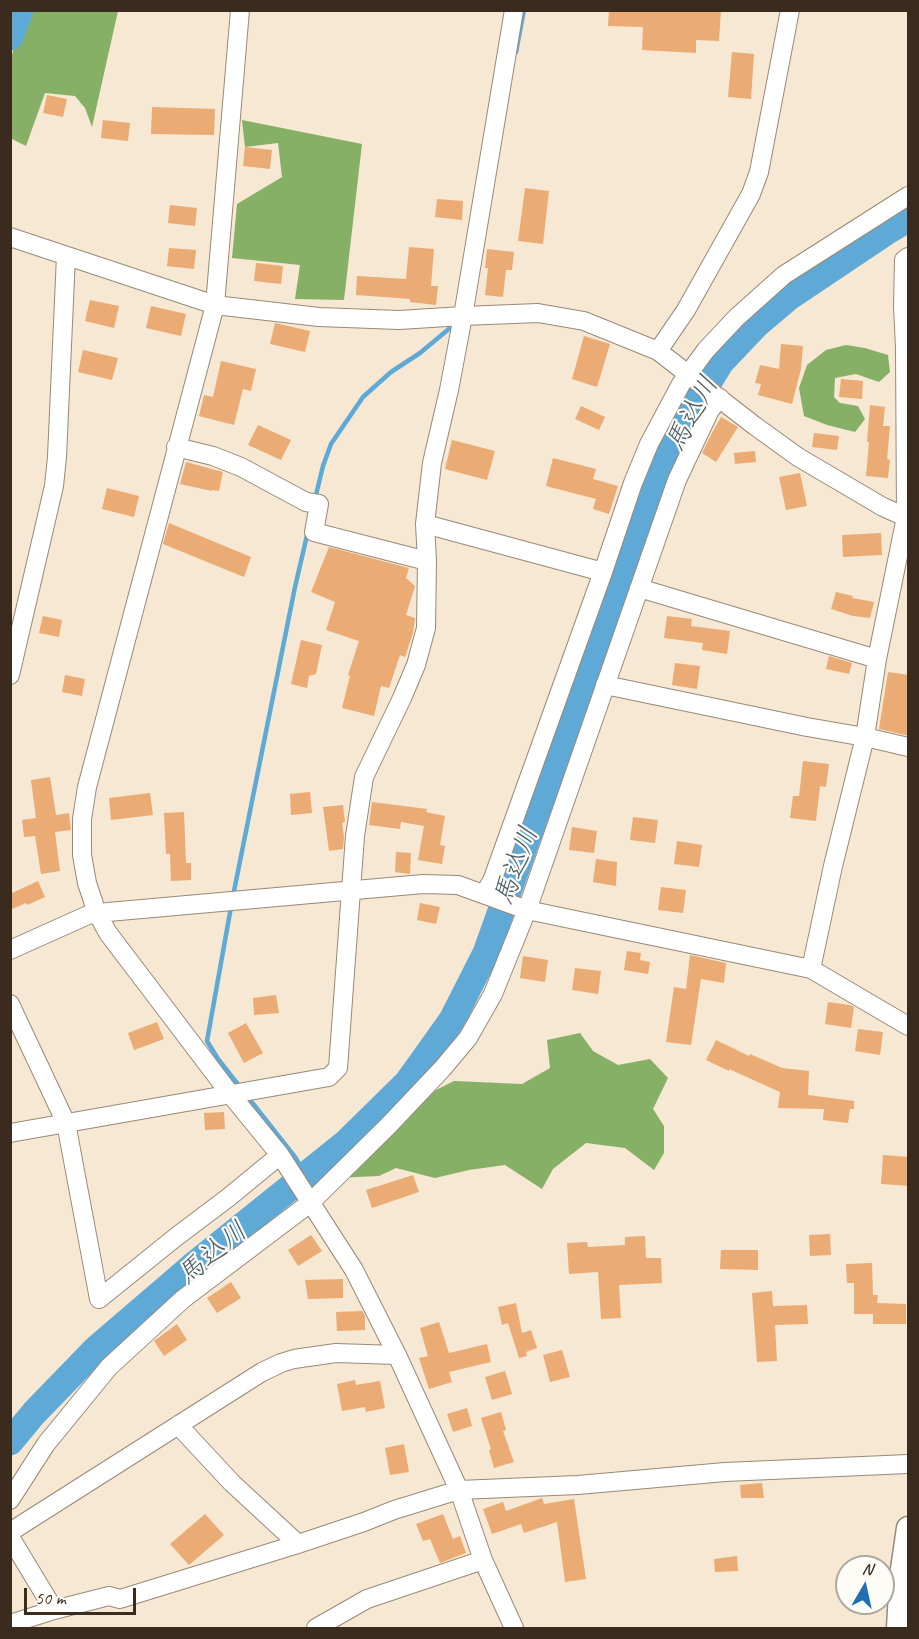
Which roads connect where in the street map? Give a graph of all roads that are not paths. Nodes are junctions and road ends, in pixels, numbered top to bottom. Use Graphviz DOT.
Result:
graph roads {
  1 [pos="240,10"];
  2 [pos="514,10"];
  3 [pos="790,10"];
  4 [pos="909,196"];
  5 [pos="10,237"];
  6 [pos="66,256"];
  7 [pos="909,257"];
  8 [pos="214,305"];
  9 [pos="463,316"];
  10 [pos="907,348"];
  11 [pos="658,351"];
  12 [pos="691,375"];
  13 [pos="720,398"];
  14 [pos="176,447"];
  15 [pos="907,517"];
  16 [pos="424,524"];
  17 [pos="428,561"];
  18 [pos="603,572"];
  19 [pos="639,588"];
  20 [pos="878,659"];
  21 [pos="10,675"];
  22 [pos="605,685"];
  23 [pos="865,737"];
  24 [pos="909,747"];
  25 [pos="351,890"];
  26 [pos="486,895"];
  27 [pos="527,910"];
  28 [pos="97,913"];
  29 [pos="10,950"];
  30 [pos="811,969"];
  31 [pos="10,1004"];
  32 [pos="909,1026"];
  33 [pos="234,1095"];
  34 [pos="66,1123"];
  35 [pos="10,1133"];
  36 [pos="280,1155"];
  37 [pos="308,1200"];
  38 [pos="398,1355"];
  39 [pos="178,1425"];
  40 [pos="909,1464"];
  41 [pos="459,1490"];
  42 [pos="10,1500"];
  43 [pos="909,1528"];
  44 [pos="10,1532"];
  45 [pos="10,1537"];
  46 [pos="297,1544"];
  47 [pos="483,1560"];
  48 [pos="54,1610"];
  49 [pos="10,1624"];
  50 [pos="316,1629"];
  51 [pos="514,1629"];
  52 [pos="898,1629"];
  1 -- 8 [label="street"];
  2 -- 9 [label="street"];
  3 -- 11 [label="street"];
  4 -- 12 [label="street"];
  5 -- 6 [label="street"];
  6 -- 8 [label="street"];
  6 -- 21 [label="street"];
  7 -- 10 [label="street"];
  8 -- 9 [label="street"];
  8 -- 14 [label="street"];
  9 -- 11 [label="street"];
  9 -- 16 [label="street"];
  10 -- 15 [label="street"];
  11 -- 12 [label="street"];
  12 -- 13 [label="street"];
  12 -- 18 [label="street"];
  13 -- 15 [label="street"];
  13 -- 19 [label="street"];
  14 -- 17 [label="street"];
  14 -- 28 [label="street"];
  15 -- 20 [label="street"];
  16 -- 17 [label="street"];
  16 -- 18 [label="street"];
  17 -- 25 [label="street"];
  18 -- 26 [label="street"];
  19 -- 20 [label="street"];
  19 -- 22 [label="street"];
  20 -- 23 [label="street"];
  22 -- 23 [label="street"];
  22 -- 27 [label="street"];
  23 -- 24 [label="street"];
  23 -- 30 [label="street"];
  25 -- 26 [label="street"];
  25 -- 28 [label="street"];
  25 -- 33 [label="street"];
  26 -- 27 [label="street"];
  27 -- 30 [label="street"];
  27 -- 37 [label="street"];
  28 -- 29 [label="street"];
  28 -- 33 [label="street"];
  30 -- 32 [label="street"];
  31 -- 34 [label="street"];
  33 -- 34 [label="street"];
  33 -- 36 [label="street"];
  34 -- 35 [label="street"];
  34 -- 36 [label="street"];
  36 -- 37 [label="street"];
  37 -- 38 [label="street"];
  37 -- 42 [label="street"];
  38 -- 39 [label="street"];
  38 -- 41 [label="street"];
  39 -- 44 [label="street"];
  39 -- 46 [label="street"];
  40 -- 41 [label="street"];
  41 -- 46 [label="street"];
  41 -- 47 [label="street"];
  43 -- 52 [label="street"];
  45 -- 48 [label="street"];
  46 -- 48 [label="street"];
  47 -- 50 [label="street"];
  47 -- 51 [label="street"];
  48 -- 49 [label="street"];
}
